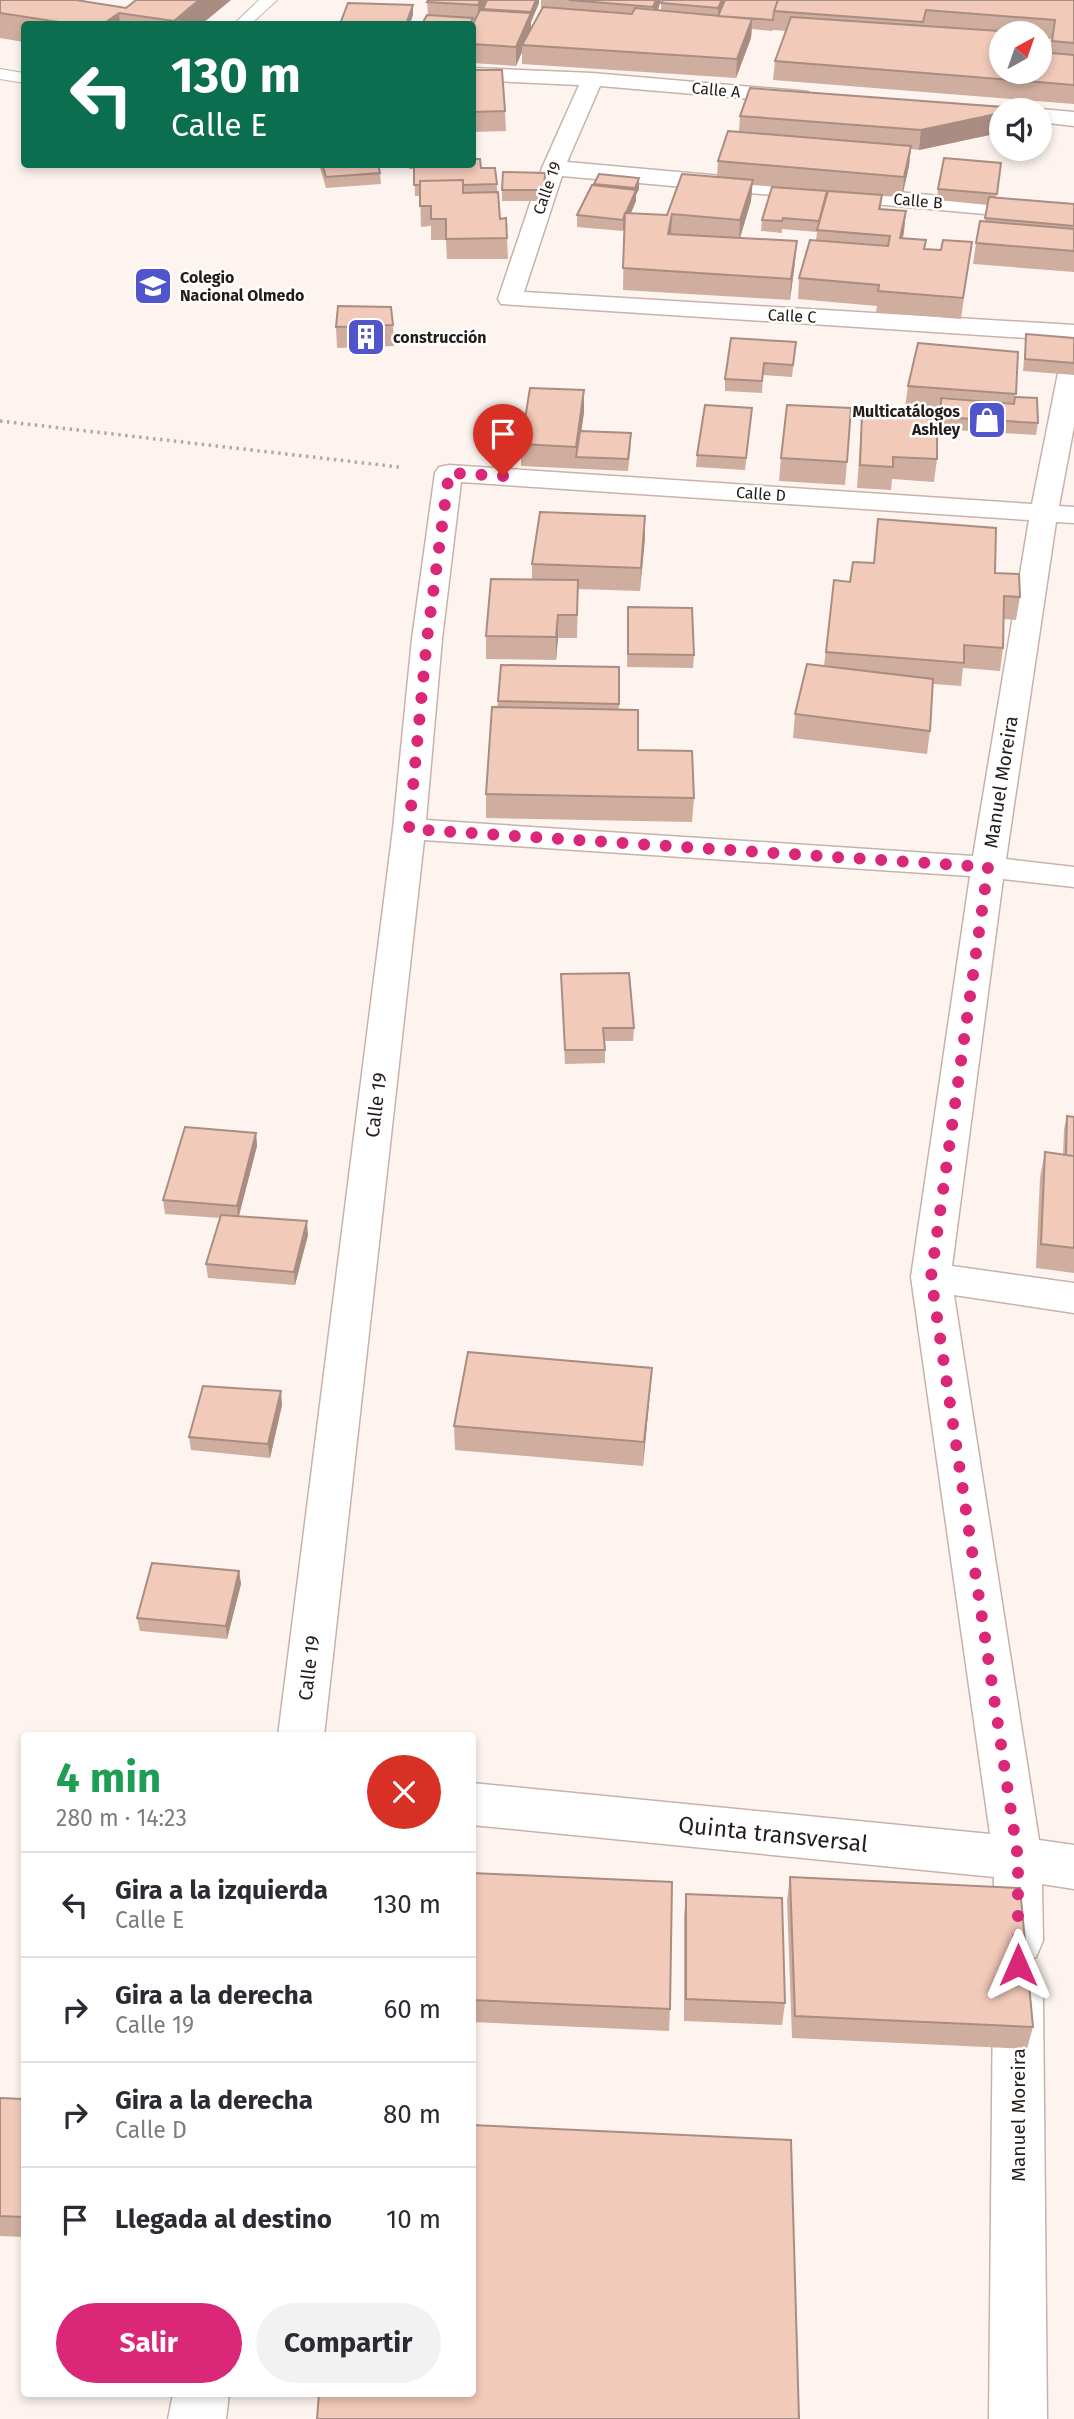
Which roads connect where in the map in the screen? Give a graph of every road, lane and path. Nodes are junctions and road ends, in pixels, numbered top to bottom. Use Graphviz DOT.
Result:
graph roads {
  1 [pos="269,0"];
  2 [pos="245,21"];
  3 [pos="0,74"];
  4 [pos="476,74"];
  5 [pos="21,78"];
  6 [pos="592,79"];
  7 [pos="824,99"];
  8 [pos="1052,117"];
  9 [pos="1074,119"];
  10 [pos="553,167"];
  11 [pos="1074,215"];
  12 [pos="510,299"];
  13 [pos="1074,333"];
  14 [pos="1074,358"];
  15 [pos="0,421"];
  16 [pos="449,473"];
  17 [pos="1059,514"];
  18 [pos="409,829"];
  19 [pos="988,867"];
  20 [pos="1074,877"];
  21 [pos="931,1277"];
  22 [pos="1074,1298"];
  23 [pos="301,1732"];
  24 [pos="476,1804"];
  25 [pos="1018,1858"];
  26 [pos="1074,1867"];
  27 [pos="201,2397"];
  28 [pos="197,2419"];
  29 [pos="1018,2419"];
  1 -- 2 [label="lane"];
  3 -- 5 [label="lane"];
  4 -- 6 [label="street, Calle A"];
  6 -- 7 [label="street, Calle A"];
  6 -- 10 [label="street, Calle 19"];
  8 -- 9 [label="street"];
  10 -- 11 [label="street, Calle B"];
  10 -- 12 [label="street, Calle 19"];
  12 -- 13 [label="street, Calle C"];
  14 -- 17 [label="street, Manuel Moreira"];
  15 -- 16 [label="path"];
  16 -- 17 [label="street, Calle D"];
  16 -- 18 [label="street, Calle 19"];
  17 -- 19 [label="street, Manuel Moreira"];
  18 -- 19 [label="street"];
  18 -- 23 [label="street, Calle 19"];
  19 -- 20 [label="street"];
  19 -- 21 [label="street, Manuel Moreira"];
  21 -- 22 [label="street"];
  21 -- 25 [label="street, Manuel Moreira"];
  24 -- 25 [label="street, Quinta transversal"];
  25 -- 26 [label="street, Quinta transversal"];
  25 -- 29 [label="street, Manuel Moreira"];
  27 -- 28 [label="street"];
}
